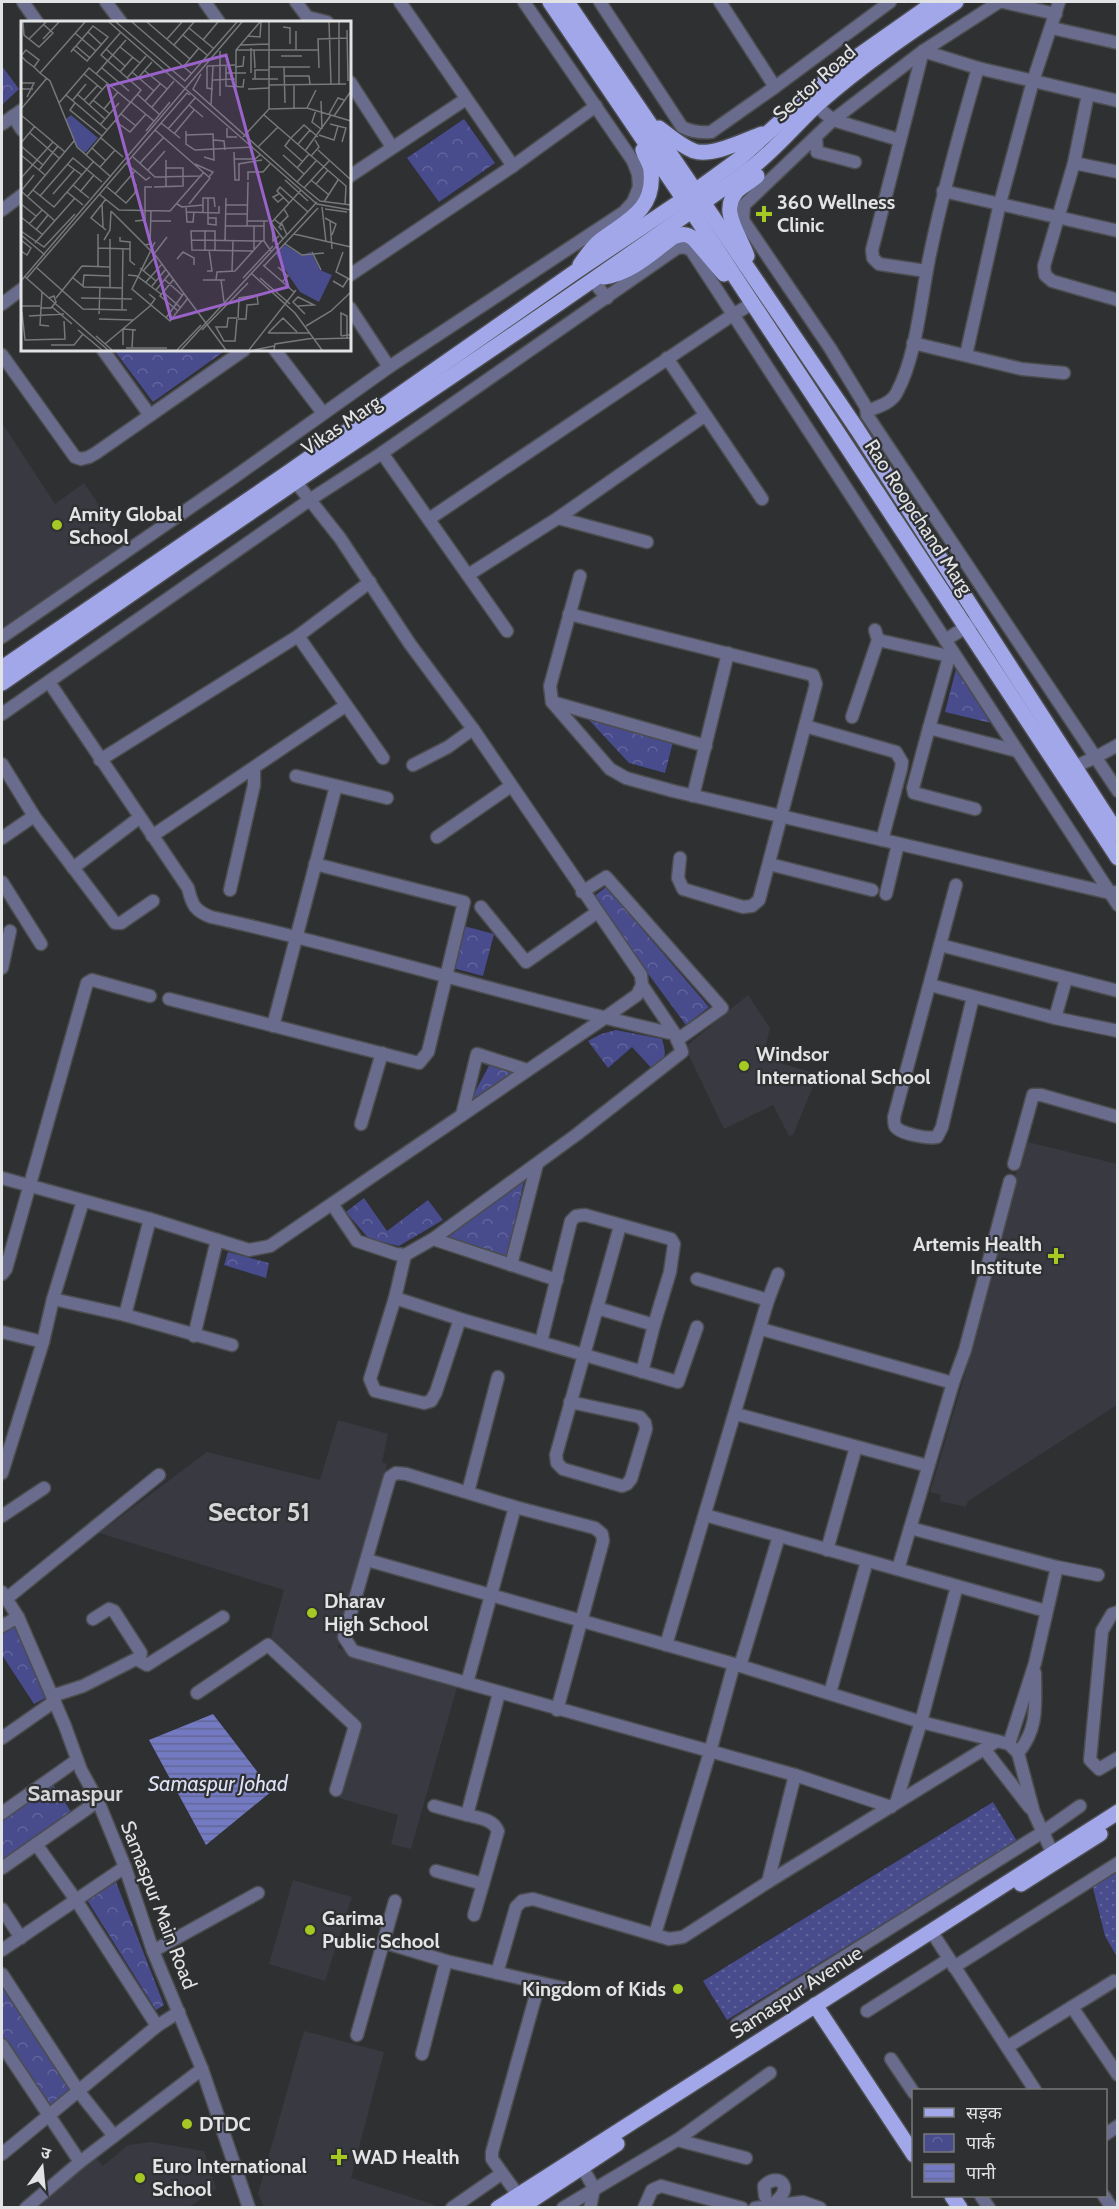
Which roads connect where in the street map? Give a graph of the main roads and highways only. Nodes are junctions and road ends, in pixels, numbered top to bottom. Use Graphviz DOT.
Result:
graph roads {
  1 [pos="550,2"];
  2 [pos="567,2"];
  3 [pos="935,2"];
  4 [pos="957,2"];
  5 [pos="630,120"];
  6 [pos="649,121"];
  7 [pos="771,131"];
  8 [pos="777,146"];
  9 [pos="694,200"];
  10 [pos="575,272"];
  11 [pos="595,280"];
  12 [pos="750,291"];
  13 [pos="292,477"];
  14 [pos="973,623"];
  15 [pos="2,668"];
  16 [pos="2,683"];
  17 [pos="1118,834"];
  18 [pos="1118,858"];
  19 [pos="1118,1812"];
  20 [pos="1118,1823"];
  21 [pos="821,2005"];
  22 [pos="912,2134"];
  23 [pos="912,2152"];
  24 [pos="519,2201"];
  25 [pos="498,2208"];
  1 -- 5 [label="main road"];
  2 -- 6 [label="main road"];
  3 -- 7 [label="main road, Sector Road"];
  4 -- 8 [label="main road, Sector Road"];
  5 -- 9 [label="main road"];
  5 -- 10 [label="main road"];
  6 -- 7 [label="main road"];
  6 -- 9 [label="main road"];
  7 -- 9 [label="main road, Sector Road"];
  8 -- 9 [label="main road, Sector Road"];
  8 -- 12 [label="main road"];
  9 -- 10 [label="main road, Vikas Marg"];
  9 -- 11 [label="main road, Vikas Marg"];
  9 -- 12 [label="main road, Rao Roopchand Marg"];
  10 -- 13 [label="main road, Vikas Marg"];
  11 -- 12 [label="main road"];
  11 -- 13 [label="main road, Vikas Marg"];
  12 -- 14 [label="main road, Rao Roopchand Marg"];
  12 -- 14 [label="main road, Rao Roopchand Marg"];
  13 -- 15 [label="main road, Vikas Marg"];
  13 -- 16 [label="main road, Vikas Marg"];
  14 -- 17 [label="main road, Rao Roopchand Marg"];
  14 -- 18 [label="main road, Rao Roopchand Marg"];
  19 -- 21 [label="main road, Samaspur Avenue"];
  20 -- 21 [label="main road, Samaspur Avenue"];
  21 -- 22 [label="main road"];
  21 -- 23 [label="main road"];
  21 -- 24 [label="main road, Samaspur Avenue"];
  21 -- 24 [label="main road, Samaspur Avenue"];
  24 -- 25 [label="main road, Samaspur Avenue"];
}
